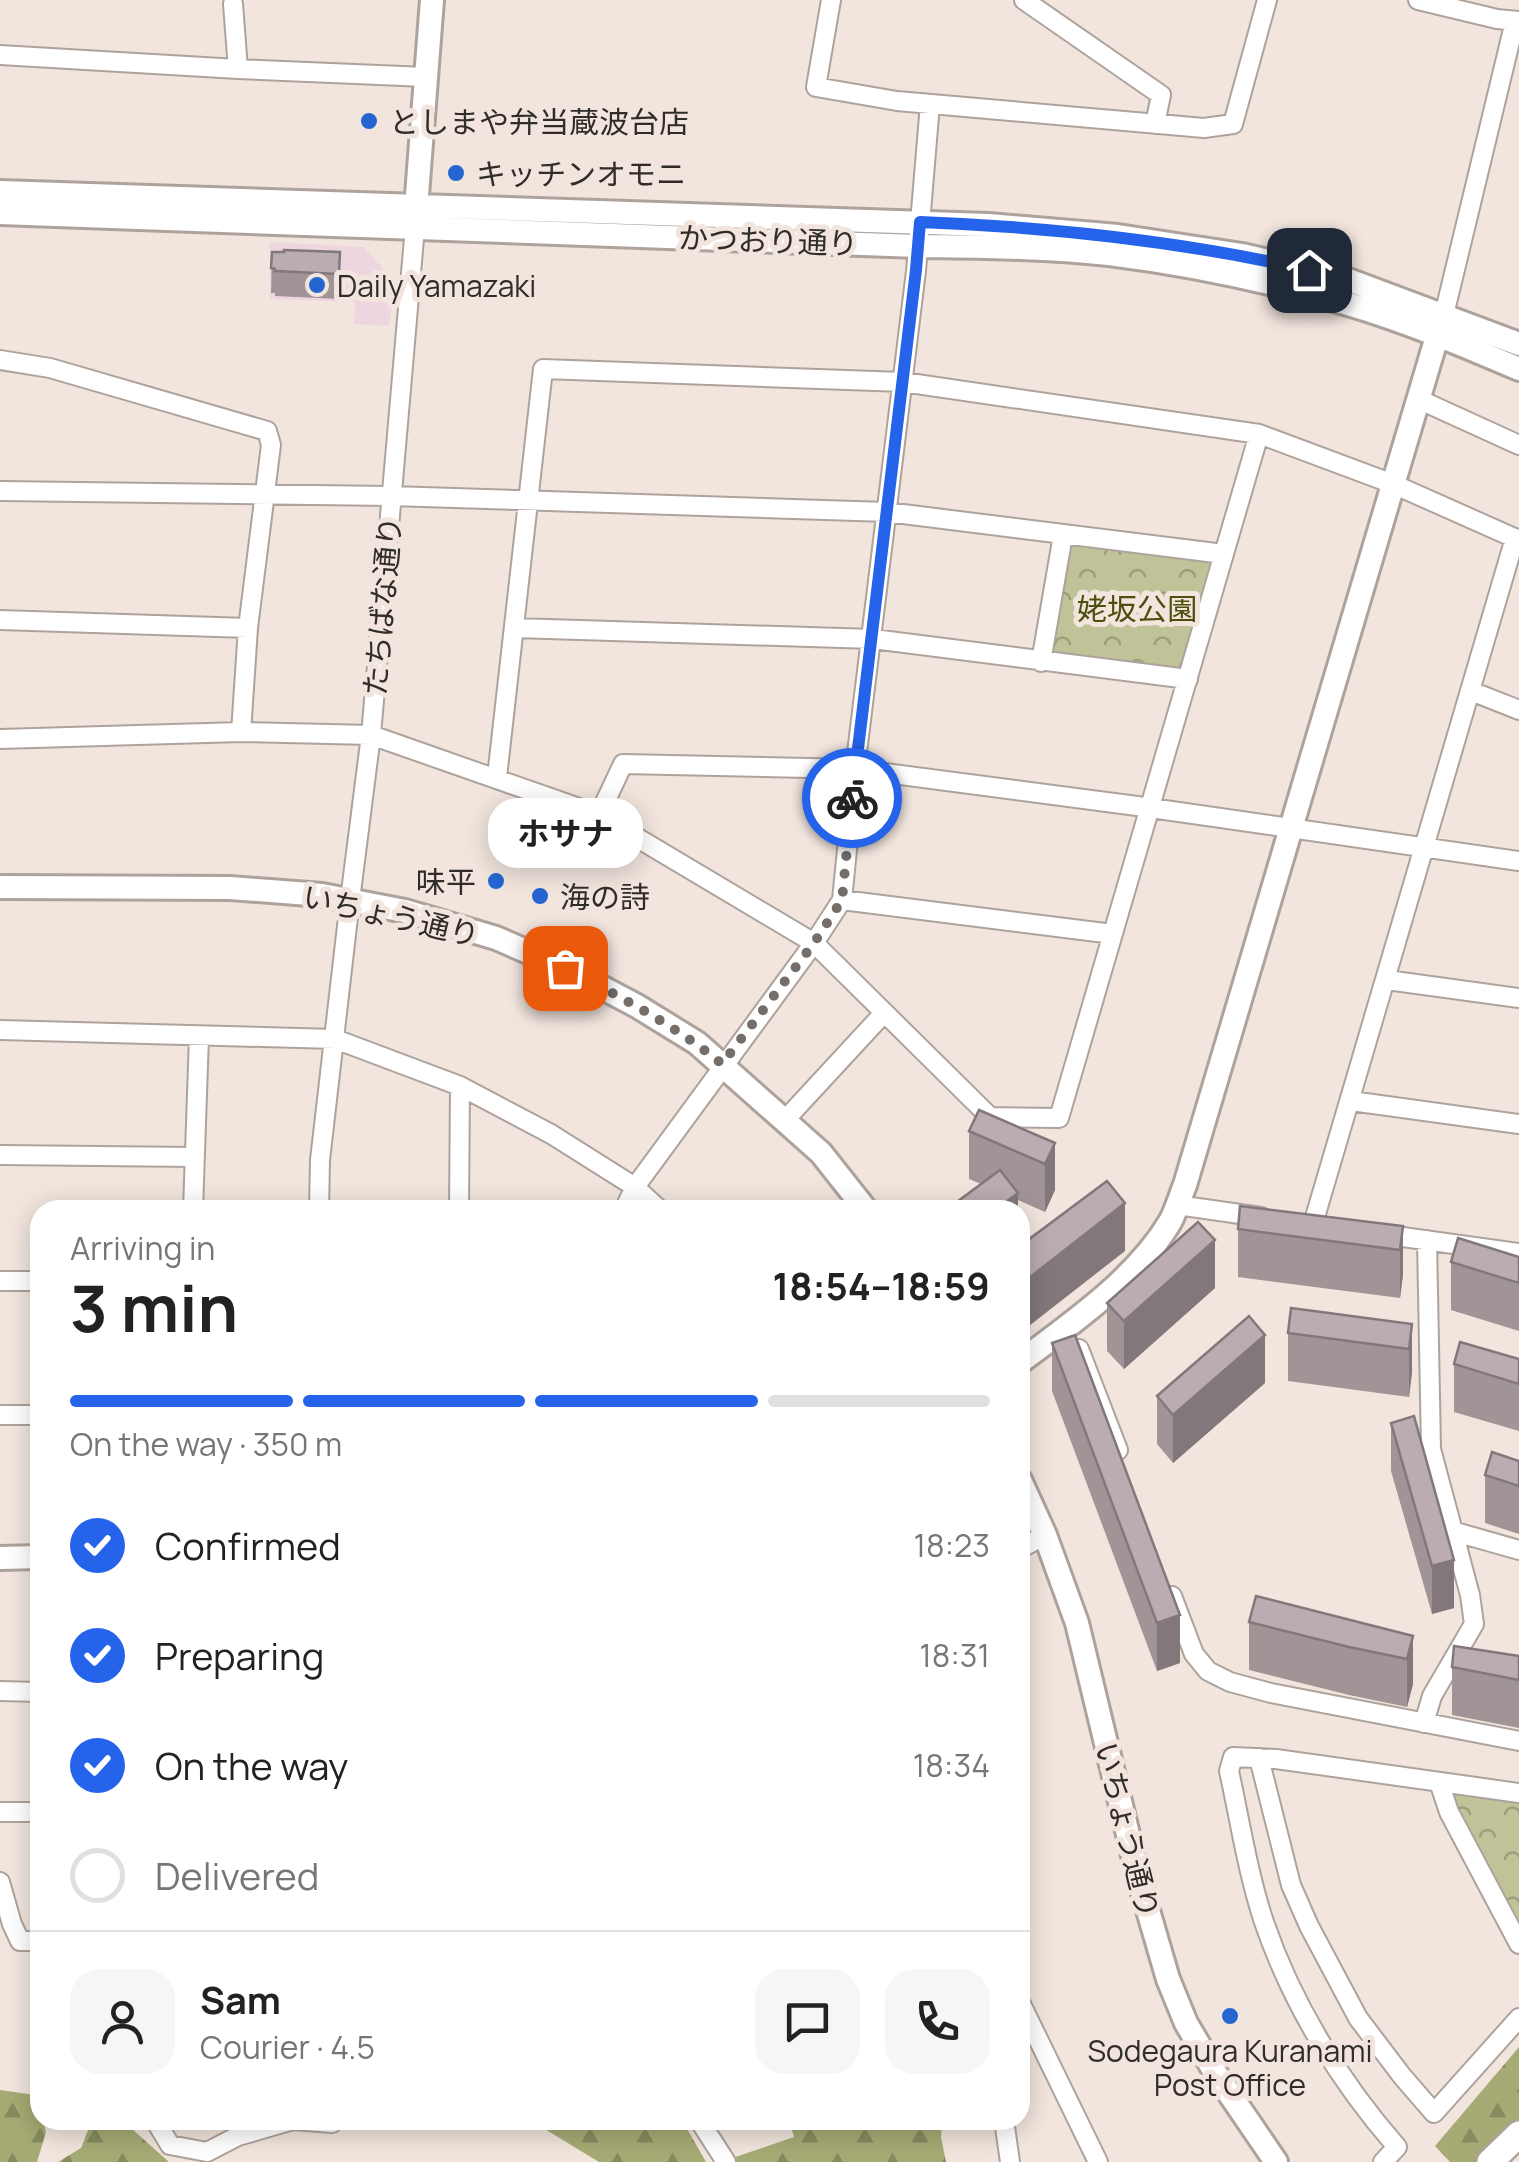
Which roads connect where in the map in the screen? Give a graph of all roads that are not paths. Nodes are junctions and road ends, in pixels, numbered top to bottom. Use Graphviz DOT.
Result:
graph roads {
  1 [pos="432,0"];
  2 [pos="830,0"];
  3 [pos="1024,0"];
  4 [pos="1267,0"];
  5 [pos="1418,0"];
  6 [pos="233,4"];
  7 [pos="1517,21"];
  8 [pos="0,55"];
  9 [pos="238,69"];
  10 [pos="426,76"];
  11 [pos="930,104"];
  12 [pos="1155,124"];
  13 [pos="0,192"];
  14 [pos="0,213"];
  15 [pos="416,216"];
  16 [pos="919,234"];
  17 [pos="1441,325"];
  18 [pos="1519,344"];
  19 [pos="0,360"];
  20 [pos="1519,368"];
  21 [pos="903,382"];
  22 [pos="1418,400"];
  23 [pos="1259,434"];
  24 [pos="1519,445"];
  25 [pos="1394,484"];
  26 [pos="0,491"];
  27 [pos="266,494"];
  28 [pos="391,496"];
  29 [pos="529,502"];
  30 [pos="888,512"];
  31 [pos="1062,535"];
  32 [pos="1517,539"];
  33 [pos="1224,554"];
  34 [pos="0,620"];
  35 [pos="248,628"];
  36 [pos="515,628"];
  37 [pos="873,639"];
  38 [pos="1041,662"];
  39 [pos="1188,679"];
  40 [pos="1471,691"];
  41 [pos="1519,710"];
  42 [pos="241,732"];
  43 [pos="371,735"];
  44 [pos="0,740"];
  45 [pos="855,769"];
  46 [pos="497,778"];
  47 [pos="1150,808"];
  48 [pos="599,816"];
  49 [pos="1290,829"];
  50 [pos="1423,846"];
  51 [pos="1519,860"];
  52 [pos="0,887"];
  53 [pos="350,900"];
  54 [pos="842,900"];
  55 [pos="1114,934"];
  56 [pos="814,943"];
  57 [pos="1387,980"];
  58 [pos="1519,998"];
  59 [pos="884,1013"];
  60 [pos="0,1030"];
  61 [pos="199,1036"];
  62 [pos="336,1039"];
  63 [pos="722,1064"];
  64 [pos="460,1086"];
  65 [pos="1351,1101"];
  66 [pos="785,1120"];
  67 [pos="1519,1124"];
  68 [pos="0,1156"];
  69 [pos="195,1157"];
  70 [pos="635,1187"];
  71 [pos="194,1200"];
  72 [pos="319,1200"];
  73 [pos="458,1200"];
  74 [pos="629,1200"];
  75 [pos="649,1200"];
  76 [pos="858,1200"];
  77 [pos="1177,1205"];
  78 [pos="1370,1232"];
  79 [pos="1426,1240"];
  80 [pos="1519,1253"];
  81 [pos="0,1281"];
  82 [pos="30,1282"];
  83 [pos="1069,1325"];
  84 [pos="1030,1354"];
  85 [pos="0,1414"];
  86 [pos="30,1415"];
  87 [pos="1126,1473"];
  88 [pos="1030,1502"];
  89 [pos="1452,1531"];
  90 [pos="1045,1536"];
  91 [pos="1030,1544"];
  92 [pos="1519,1550"];
  93 [pos="0,1558"];
  94 [pos="30,1558"];
  95 [pos="1167,1582"];
  96 [pos="0,1691"];
  97 [pos="30,1692"];
  98 [pos="1424,1723"];
  99 [pos="1519,1741"];
  100 [pos="1258,1758"];
  101 [pos="1439,1782"];
  102 [pos="1519,1794"];
  103 [pos="0,1812"];
  104 [pos="30,1812"];
  105 [pos="0,1885"];
  106 [pos="30,1941"];
  107 [pos="1519,1944"];
  108 [pos="1519,2018"];
  109 [pos="1030,2023"];
  110 [pos="161,2130"];
  111 [pos="259,2130"];
  112 [pos="705,2130"];
  113 [pos="1005,2130"];
  114 [pos="1519,2134"];
  115 [pos="726,2162"];
  116 [pos="1010,2162"];
  117 [pos="1098,2162"];
  118 [pos="1276,2162"];
  119 [pos="1383,2162"];
  120 [pos="1490,2162"];
  1 -- 10 [label="street, たちばな通り"];
  2 -- 11 [label="street"];
  3 -- 12 [label="street"];
  4 -- 12 [label="street"];
  5 -- 7 [label="street"];
  6 -- 9 [label="street"];
  7 -- 17 [label="street"];
  8 -- 9 [label="street"];
  9 -- 10 [label="street"];
  10 -- 15 [label="street, たちばな通り"];
  11 -- 12 [label="street"];
  11 -- 16 [label="street"];
  13 -- 15 [label="street, かつおり通り"];
  14 -- 15 [label="street, かつおり通り"];
  15 -- 16 [label="street, かつおり通り"];
  15 -- 28 [label="street, たちばな通り"];
  16 -- 17 [label="street, かつおり通り"];
  16 -- 21 [label="street"];
  17 -- 18 [label="street, かつおり通り"];
  17 -- 20 [label="street, かつおり通り"];
  17 -- 22 [label="street"];
  19 -- 27 [label="street"];
  21 -- 23 [label="street"];
  21 -- 29 [label="street"];
  21 -- 30 [label="street"];
  22 -- 24 [label="street"];
  22 -- 25 [label="street"];
  23 -- 25 [label="street"];
  23 -- 33 [label="street"];
  25 -- 32 [label="street"];
  25 -- 49 [label="street"];
  26 -- 27 [label="street"];
  27 -- 28 [label="street"];
  27 -- 35 [label="street"];
  28 -- 29 [label="street"];
  28 -- 43 [label="street, たちばな通り"];
  29 -- 30 [label="street"];
  29 -- 36 [label="street"];
  30 -- 31 [label="street"];
  30 -- 37 [label="street"];
  31 -- 33 [label="street"];
  31 -- 38 [label="street"];
  32 -- 40 [label="street"];
  33 -- 39 [label="street"];
  34 -- 35 [label="street"];
  35 -- 42 [label="street"];
  36 -- 37 [label="street"];
  36 -- 46 [label="street"];
  37 -- 38 [label="street"];
  37 -- 45 [label="street"];
  38 -- 39 [label="street"];
  39 -- 47 [label="street"];
  40 -- 41 [label="street"];
  40 -- 50 [label="street"];
  42 -- 43 [label="street"];
  42 -- 44 [label="street"];
  43 -- 46 [label="street"];
  43 -- 53 [label="street, たちばな通り"];
  45 -- 47 [label="street"];
  45 -- 48 [label="street"];
  45 -- 54 [label="street"];
  46 -- 48 [label="street"];
  47 -- 49 [label="street"];
  47 -- 55 [label="street"];
  48 -- 56 [label="street"];
  49 -- 50 [label="street"];
  49 -- 77 [label="street"];
  50 -- 51 [label="street"];
  50 -- 57 [label="street"];
  52 -- 53 [label="street, いちょう通り"];
  53 -- 62 [label="street, たちばな通り"];
  53 -- 63 [label="street, いちょう通り"];
  54 -- 55 [label="street"];
  54 -- 56 [label="street"];
  55 -- 59 [label="street"];
  56 -- 59 [label="street"];
  56 -- 63 [label="street"];
  57 -- 58 [label="street"];
  57 -- 65 [label="street"];
  59 -- 66 [label="street"];
  60 -- 61 [label="street"];
  61 -- 62 [label="street"];
  61 -- 69 [label="street"];
  62 -- 64 [label="street"];
  62 -- 72 [label="street, たちばな通り"];
  63 -- 66 [label="street, いちょう通り"];
  63 -- 70 [label="street"];
  64 -- 70 [label="street"];
  64 -- 73 [label="street"];
  65 -- 67 [label="street"];
  65 -- 77 [label="street"];
  66 -- 76 [label="street, いちょう通り"];
  68 -- 69 [label="street"];
  69 -- 71 [label="street"];
  70 -- 74 [label="street"];
  70 -- 75 [label="street"];
  77 -- 83 [label="street"];
  78 -- 79 [label="street"];
  79 -- 80 [label="street"];
  79 -- 89 [label="street"];
  81 -- 82 [label="street"];
  83 -- 84 [label="street"];
  83 -- 87 [label="street"];
  85 -- 86 [label="street"];
  88 -- 90 [label="street, いちょう通り"];
  89 -- 92 [label="street"];
  89 -- 98 [label="street"];
  90 -- 91 [label="street"];
  90 -- 118 [label="street, いちょう通り"];
  93 -- 94 [label="street"];
  95 -- 98 [label="street"];
  96 -- 97 [label="street"];
  98 -- 99 [label="street"];
  100 -- 101 [label="street"];
  100 -- 108 [label="street"];
  100 -- 119 [label="street"];
  101 -- 102 [label="street"];
  101 -- 107 [label="street"];
  103 -- 104 [label="street"];
  105 -- 106 [label="street"];
  109 -- 117 [label="street"];
  110 -- 111 [label="street"];
  112 -- 115 [label="street"];
  113 -- 116 [label="street"];
  114 -- 120 [label="main road"];
}
